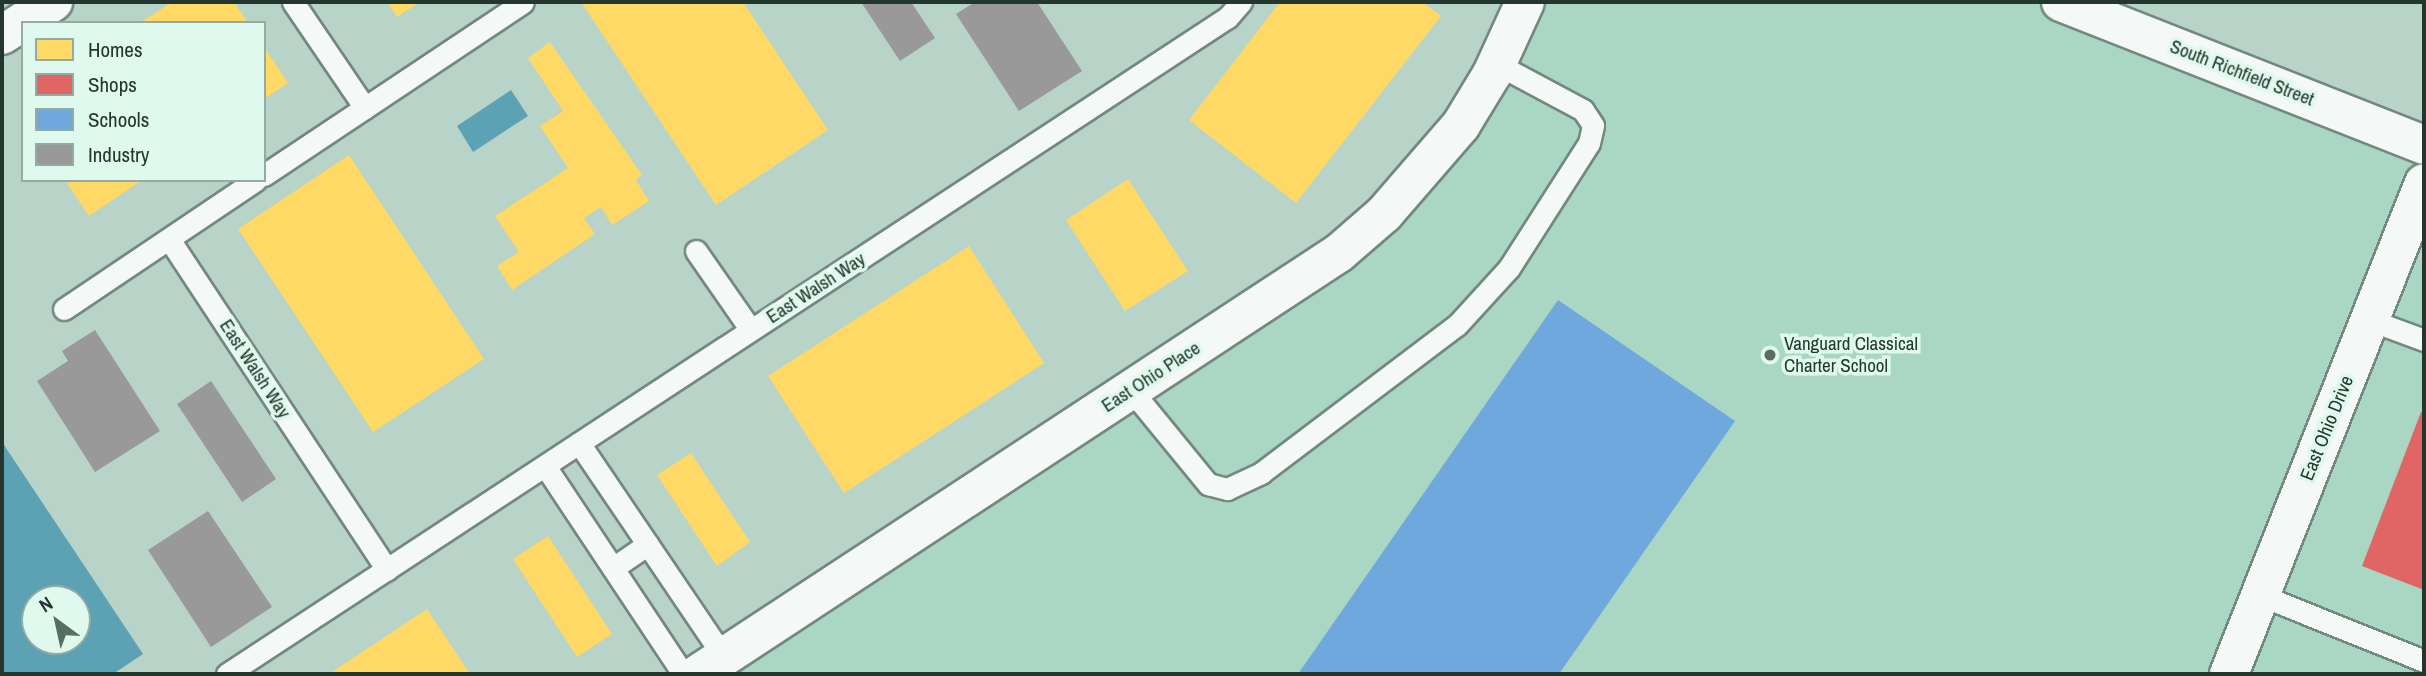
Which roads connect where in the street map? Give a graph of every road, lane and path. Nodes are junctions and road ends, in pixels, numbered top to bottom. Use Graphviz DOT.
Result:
graph roads {
  1 [pos="53,2"];
  2 [pos="293,2"];
  3 [pos="523,2"];
  4 [pos="1241,2"];
  5 [pos="1525,2"];
  6 [pos="2061,2"];
  7 [pos="24,21"];
  8 [pos="21,23"];
  9 [pos="2,35"];
  10 [pos="1497,64"];
  11 [pos="365,108"];
  12 [pos="2424,145"];
  13 [pos="266,174"];
  14 [pos="253,182"];
  15 [pos="2424,183"];
  16 [pos="169,239"];
  17 [pos="696,251"];
  18 [pos="64,309"];
  19 [pos="2370,320"];
  20 [pos="751,331"];
  21 [pos="2424,340"];
  22 [pos="1131,390"];
  23 [pos="579,443"];
  24 [pos="545,466"];
  25 [pos="648,544"];
  26 [pos="613,568"];
  27 [pos="387,569"];
  28 [pos="2260,595"];
  29 [pos="2424,661"];
  30 [pos="711,666"];
  31 [pos="227,674"];
  32 [pos="683,674"];
  33 [pos="2229,674"];
  1 -- 7 [label="street"];
  2 -- 11 [label="lane"];
  3 -- 11 [label="lane"];
  4 -- 20 [label="lane, East Walsh Way"];
  5 -- 10 [label="street, East Ohio Place"];
  6 -- 12 [label="street, South Richfield Street"];
  8 -- 9 [label="street"];
  10 -- 22 [label="street, East Ohio Place"];
  10 -- 22 [label="lane"];
  11 -- 13 [label="lane"];
  14 -- 16 [label="lane"];
  15 -- 19 [label="street, East Ohio Drive"];
  16 -- 18 [label="lane"];
  16 -- 27 [label="lane, East Walsh Way"];
  17 -- 20 [label="lane"];
  19 -- 21 [label="lane"];
  19 -- 28 [label="street, East Ohio Drive"];
  20 -- 23 [label="lane, East Walsh Way"];
  22 -- 30 [label="street, East Ohio Place"];
  23 -- 24 [label="lane, East Walsh Way"];
  23 -- 25 [label="lane"];
  24 -- 26 [label="lane"];
  24 -- 27 [label="lane, East Walsh Way"];
  25 -- 26 [label="lane"];
  25 -- 30 [label="lane"];
  26 -- 32 [label="lane"];
  27 -- 31 [label="lane, East Walsh Way"];
  28 -- 29 [label="lane"];
  28 -- 33 [label="street, East Ohio Drive"];
}
